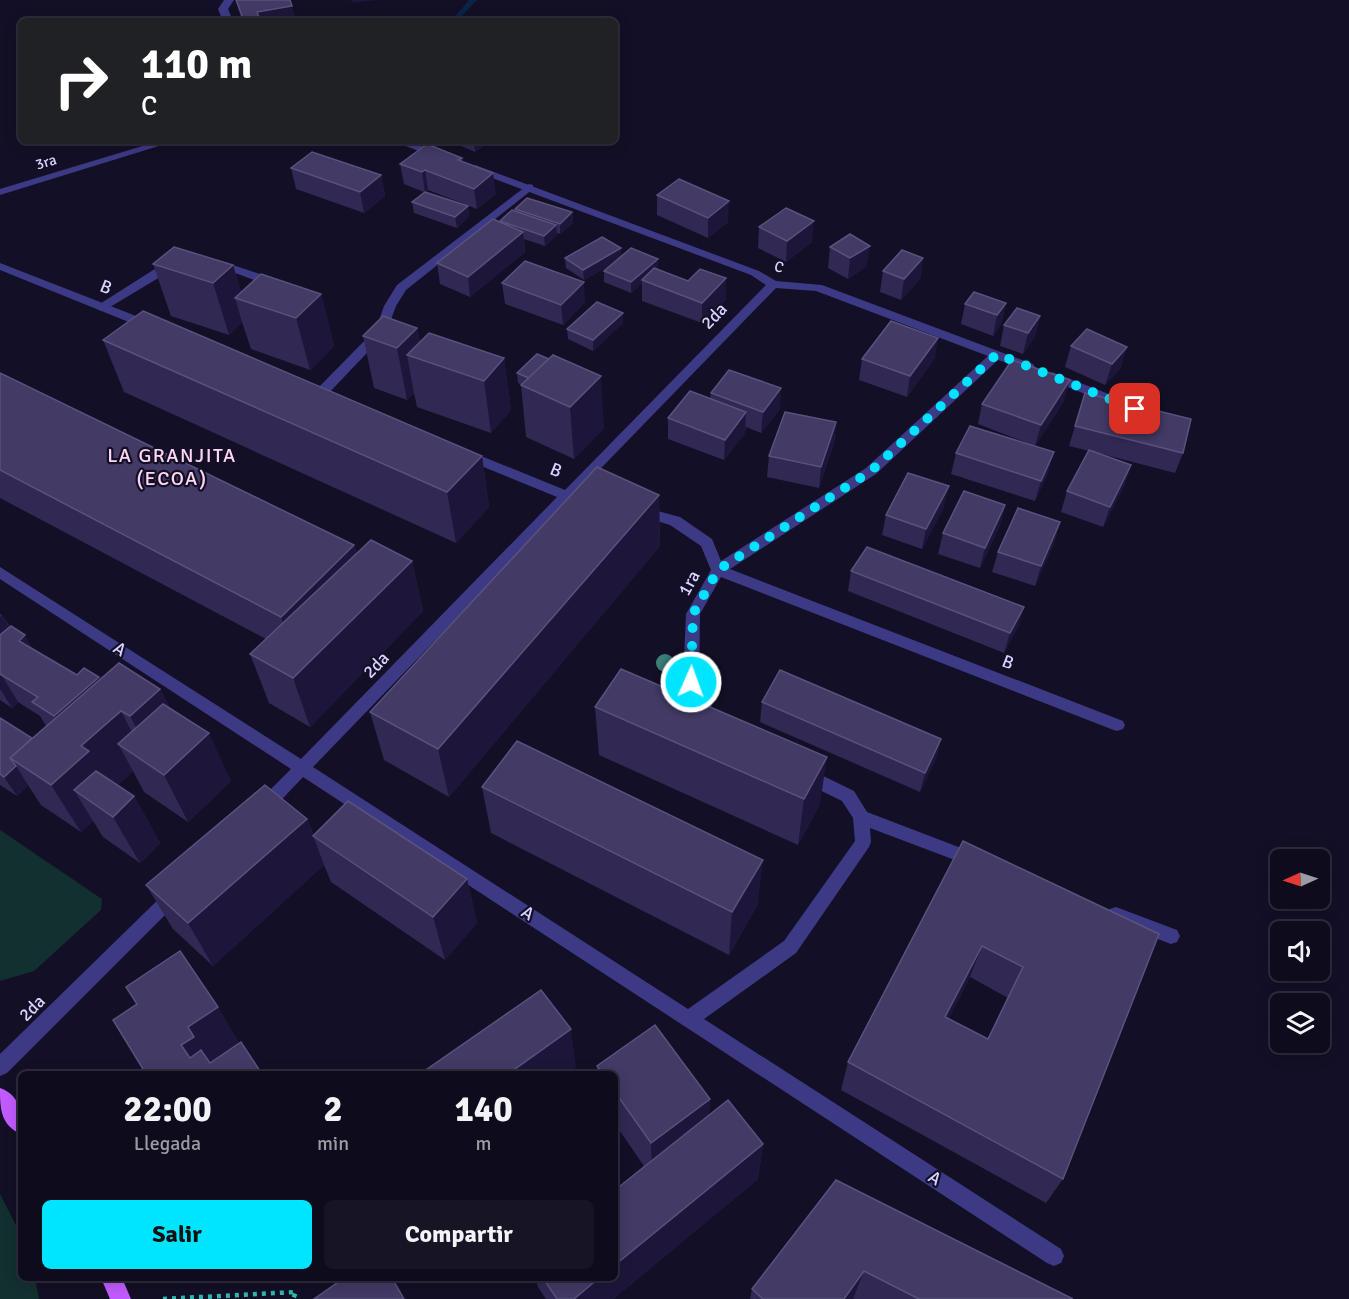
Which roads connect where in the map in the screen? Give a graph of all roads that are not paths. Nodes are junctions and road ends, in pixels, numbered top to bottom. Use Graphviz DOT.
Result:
graph roads {
  1 [pos="229,0"];
  2 [pos="227,18"];
  3 [pos="160,144"];
  4 [pos="407,144"];
  5 [pos="529,187"];
  6 [pos="0,192"];
  7 [pos="188,261"];
  8 [pos="205,261"];
  9 [pos="0,266"];
  10 [pos="274,283"];
  11 [pos="773,284"];
  12 [pos="101,307"];
  13 [pos="167,333"];
  14 [pos="997,354"];
  15 [pos="319,395"];
  16 [pos="1134,408"];
  17 [pos="449,448"];
  18 [pos="568,496"];
  19 [pos="606,508"];
  20 [pos="628,508"];
  21 [pos="718,570"];
  22 [pos="0,572"];
  23 [pos="1117,725"];
  24 [pos="726,734"];
  25 [pos="787,765"];
  26 [pos="303,768"];
  27 [pos="861,816"];
  28 [pos="252,818"];
  29 [pos="994,868"];
  30 [pos="185,884"];
  31 [pos="1105,911"];
  32 [pos="1171,936"];
  33 [pos="690,1018"];
  34 [pos="0,1067"];
  35 [pos="0,1096"];
  36 [pos="18,1120"];
  37 [pos="1054,1256"];
  38 [pos="112,1281"];
  39 [pos="121,1299"];
  1 -- 2 [label="street"];
  3 -- 6 [label="street, 3ra"];
  4 -- 5 [label="street, C"];
  5 -- 11 [label="street, C"];
  5 -- 15 [label="street"];
  7 -- 12 [label="street"];
  8 -- 10 [label="street"];
  9 -- 12 [label="street, B"];
  11 -- 14 [label="street, C"];
  11 -- 18 [label="street, 2da"];
  12 -- 13 [label="street, B"];
  14 -- 16 [label="street, C"];
  14 -- 21 [label="street, 1ra"];
  17 -- 18 [label="street, B"];
  18 -- 19 [label="street, B"];
  18 -- 26 [label="street, 2da"];
  20 -- 21 [label="street"];
  21 -- 23 [label="street, B"];
  21 -- 24 [label="street, 1ra"];
  22 -- 26 [label="street, A"];
  25 -- 27 [label="street"];
  26 -- 28 [label="street, 2da"];
  26 -- 33 [label="street, A"];
  27 -- 29 [label="street"];
  27 -- 33 [label="street"];
  30 -- 34 [label="street, 2da"];
  31 -- 32 [label="street"];
  33 -- 37 [label="street, A"];
  35 -- 36 [label="main road"];
  38 -- 39 [label="main road"];
}
